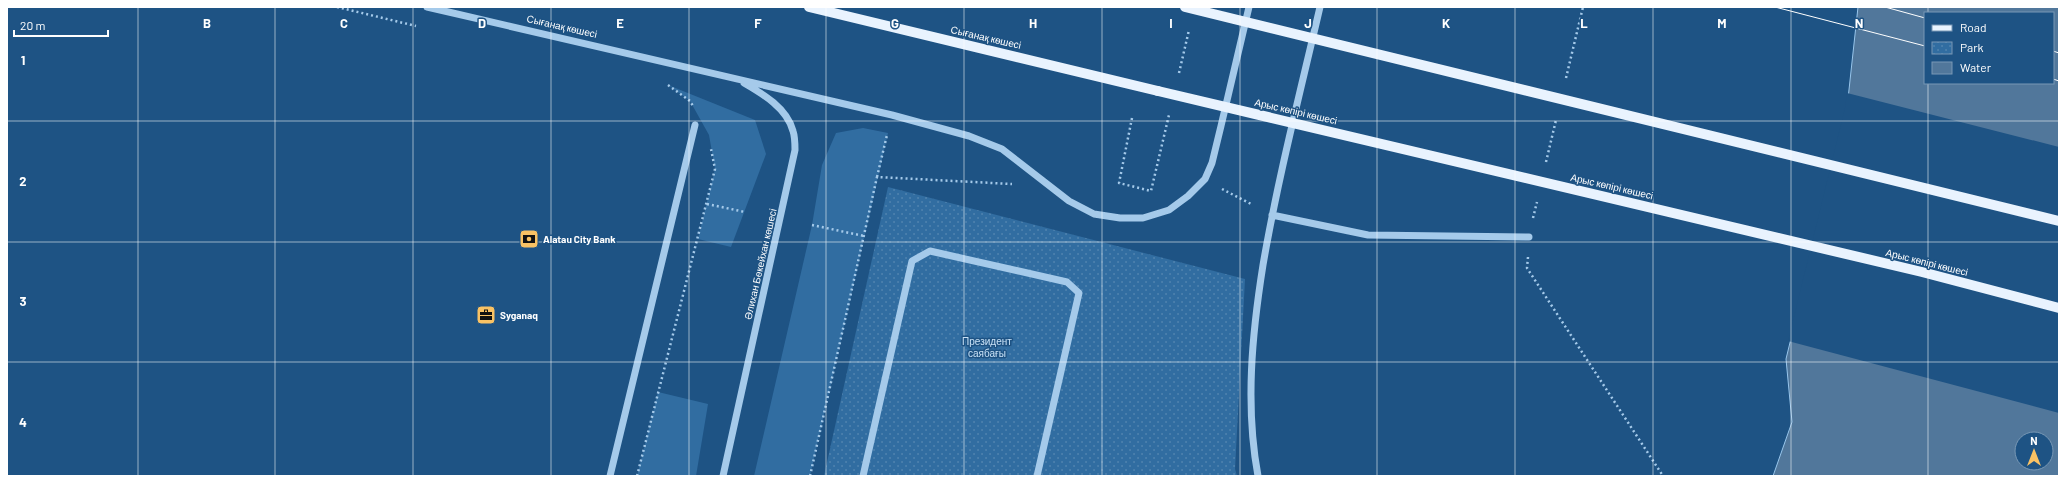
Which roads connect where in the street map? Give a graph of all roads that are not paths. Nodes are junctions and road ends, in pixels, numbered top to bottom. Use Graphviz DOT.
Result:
graph roads {
  1 [pos="427,7"];
  2 [pos="809,7"];
  3 [pos="1185,7"];
  4 [pos="1249,7"];
  5 [pos="1320,7"];
  6 [pos="739,80"];
  7 [pos="1158,91"];
  8 [pos="695,125"];
  9 [pos="1272,215"];
  10 [pos="2059,220"];
  11 [pos="1529,237"];
  12 [pos="2059,308"];
  13 [pos="610,476"];
  14 [pos="722,476"];
  15 [pos="863,476"];
  16 [pos="1037,476"];
  17 [pos="1258,476"];
  1 -- 6 [label="street, Сығанақ көшесі"];
  2 -- 7 [label="main road, Сығанақ көшесі"];
  3 -- 10 [label="main road, bridge"];
  4 -- 6 [label="street, Сығанақ көшесі"];
  5 -- 9 [label="street"];
  6 -- 14 [label="street, Әлихан Бөкейхан көшесі"];
  7 -- 12 [label="main road, Арыс көпірі көшесі, bridge"];
  8 -- 13 [label="street"];
  9 -- 11 [label="street"];
  9 -- 17 [label="street"];
  15 -- 16 [label="street"];
}
